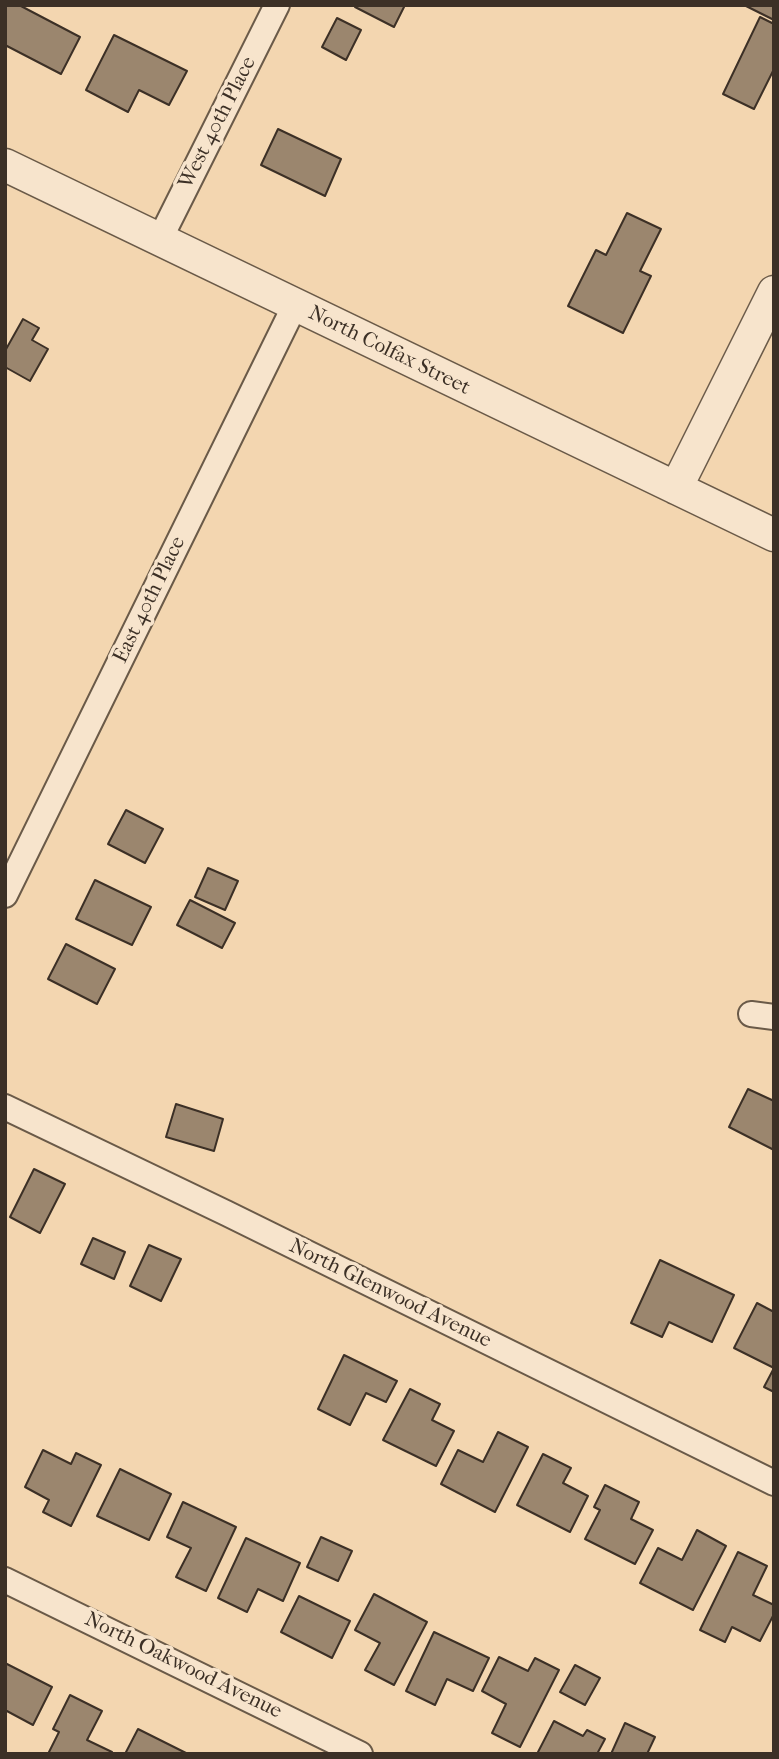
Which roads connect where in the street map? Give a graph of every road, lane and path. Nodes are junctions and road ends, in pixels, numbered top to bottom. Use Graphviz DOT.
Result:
graph roads {
  1 [pos="277,5"];
  2 [pos="5,165"];
  3 [pos="159,241"];
  4 [pos="774,292"];
  5 [pos="295,305"];
  6 [pos="676,488"];
  7 [pos="774,535"];
  8 [pos="5,895"];
  9 [pos="5,1107"];
  10 [pos="774,1483"];
  11 [pos="5,1580"];
  12 [pos="360,1754"];
  1 -- 3 [label="street, West 40th Place"];
  2 -- 3 [label="street, North Colfax Street"];
  3 -- 5 [label="street, North Colfax Street"];
  4 -- 6 [label="street"];
  5 -- 6 [label="street, North Colfax Street"];
  5 -- 8 [label="street, East 40th Place"];
  6 -- 7 [label="street, North Colfax Street"];
  9 -- 10 [label="street, North Glenwood Avenue"];
  11 -- 12 [label="street, North Oakwood Avenue"];
}
